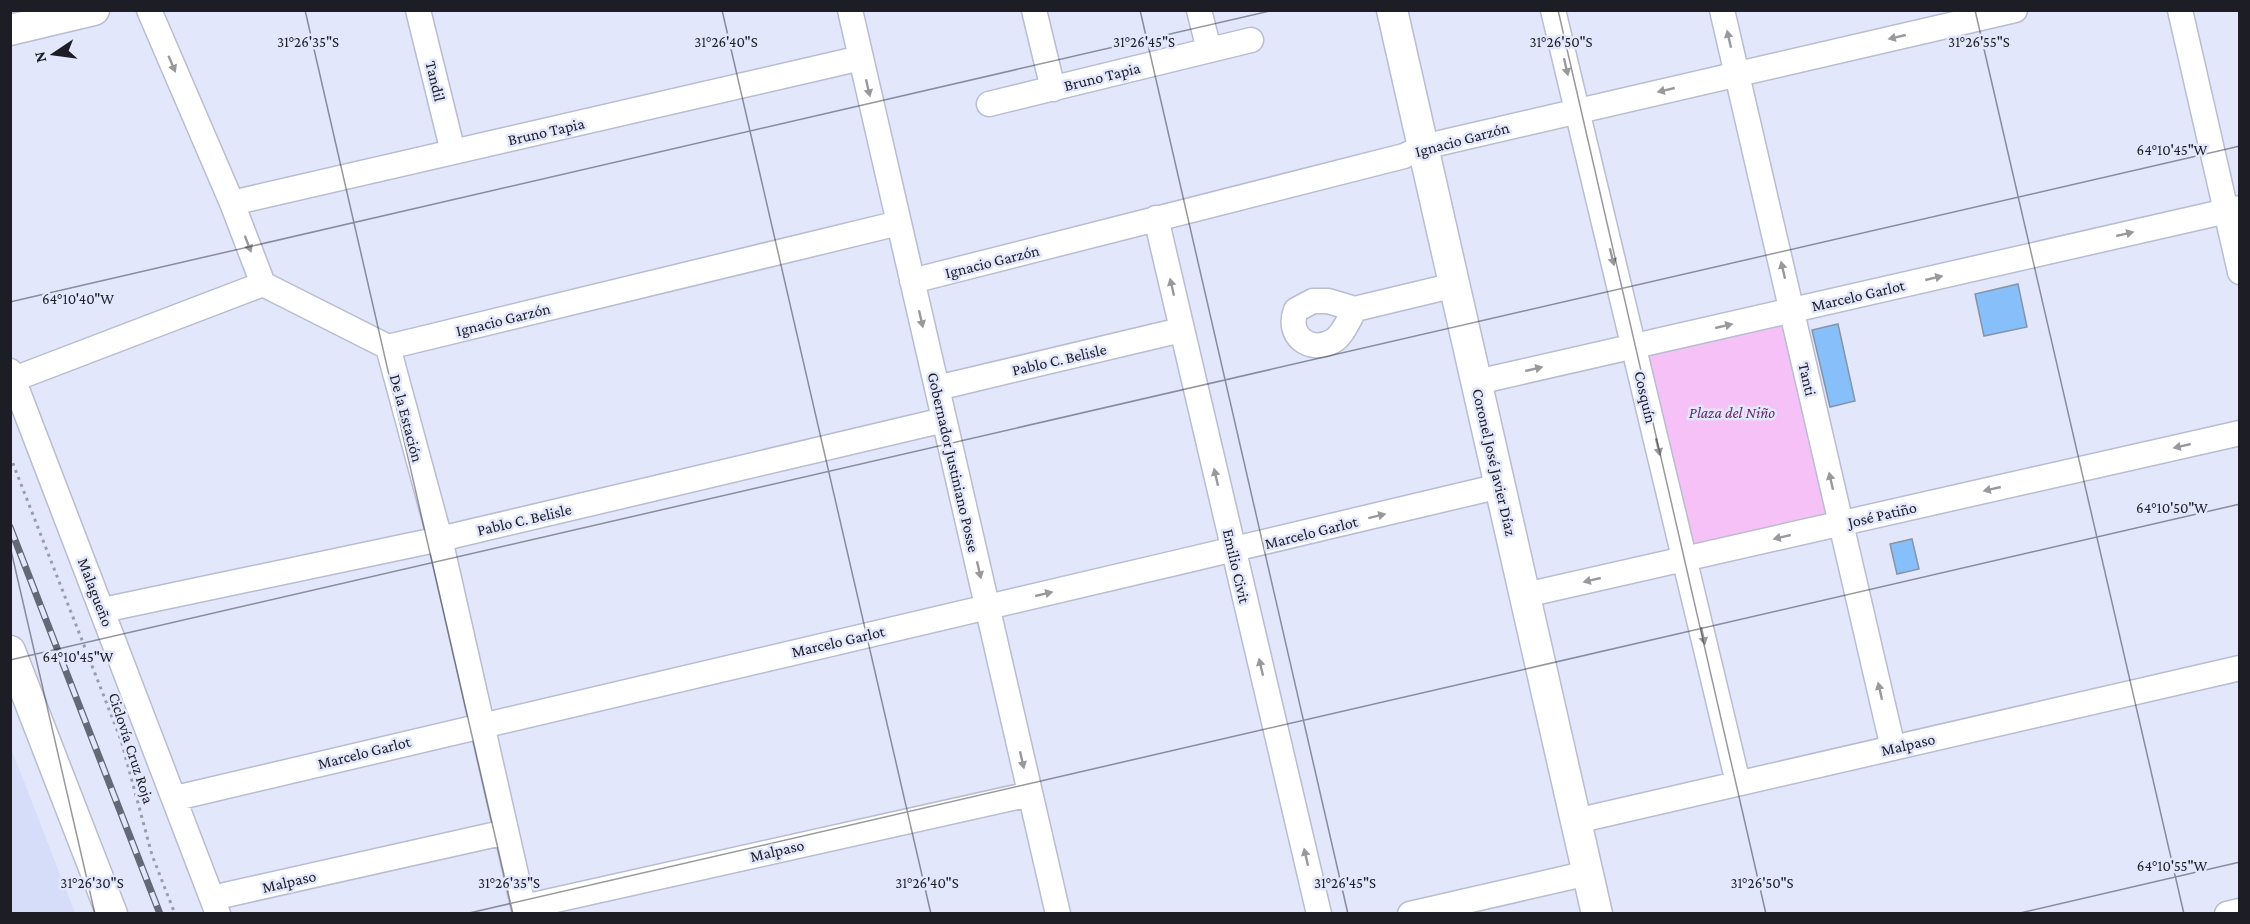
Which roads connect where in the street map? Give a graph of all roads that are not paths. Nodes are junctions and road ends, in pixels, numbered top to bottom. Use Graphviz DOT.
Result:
graph roads {
  1 [pos="48,10"];
  2 [pos="94,10"];
  3 [pos="149,10"];
  4 [pos="418,10"];
  5 [pos="850,10"];
  6 [pos="1034,10"];
  7 [pos="1199,10"];
  8 [pos="1392,10"];
  9 [pos="1553,10"];
  10 [pos="1722,10"];
  11 [pos="2015,10"];
  12 [pos="2181,10"];
  13 [pos="10,20"];
  14 [pos="10,30"];
  15 [pos="1251,40"];
  16 [pos="1209,50"];
  17 [pos="861,58"];
  18 [pos="1737,74"];
  19 [pos="1053,88"];
  20 [pos="989,104"];
  21 [pos="1576,111"];
  22 [pos="1423,147"];
  23 [pos="453,152"];
  24 [pos="232,202"];
  25 [pos="2233,209"];
  26 [pos="1156,218"];
  27 [pos="899,223"];
  28 [pos="2240,272"];
  29 [pos="912,281"];
  30 [pos="263,284"];
  31 [pos="1455,285"];
  32 [pos="1355,309"];
  33 [pos="1792,310"];
  34 [pos="1181,330"];
  35 [pos="1634,346"];
  36 [pos="388,347"];
  37 [pos="12,375"];
  38 [pos="1477,382"];
  39 [pos="937,388"];
  40 [pos="944,420"];
  41 [pos="2240,433"];
  42 [pos="1500,486"];
  43 [pos="1841,524"];
  44 [pos="440,538"];
  45 [pos="1233,550"];
  46 [pos="1684,559"];
  47 [pos="1525,595"];
  48 [pos="987,607"];
  49 [pos="103,610"];
  50 [pos="10,651"];
  51 [pos="2240,668"];
  52 [pos="481,724"];
  53 [pos="1893,748"];
  54 [pos="1738,783"];
  55 [pos="1030,794"];
  56 [pos="176,798"];
  57 [pos="1576,821"];
  58 [pos="506,832"];
  59 [pos="1588,873"];
  60 [pos="215,906"];
  61 [pos="524,910"];
  62 [pos="2240,910"];
  63 [pos="112,914"];
  64 [pos="1058,914"];
  65 [pos="1319,914"];
  66 [pos="1410,914"];
  67 [pos="1598,914"];
  68 [pos="2227,914"];
  1 -- 13 [label="main road"];
  2 -- 14 [label="main road"];
  3 -- 24 [label="street, one-way"];
  4 -- 23 [label="street, Tandil"];
  5 -- 17 [label="street, Gobernador Justiniano Posse"];
  6 -- 19 [label="street"];
  7 -- 16 [label="street"];
  8 -- 22 [label="main road, Coronel José Javier Díaz"];
  9 -- 21 [label="street, Cosquín, one-way"];
  18 -- 10 [label="street, Tanti, one-way"];
  11 -- 18 [label="street, Ignacio Garzón, one-way"];
  12 -- 25 [label="street"];
  15 -- 16 [label="street, Bruno Tapia"];
  16 -- 19 [label="street, Bruno Tapia"];
  17 -- 23 [label="street, Bruno Tapia"];
  17 -- 27 [label="street, Gobernador Justiniano Posse, one-way"];
  18 -- 21 [label="street, Ignacio Garzón, one-way"];
  33 -- 18 [label="street, Tanti, one-way"];
  19 -- 20 [label="street, Bruno Tapia"];
  21 -- 22 [label="street, Ignacio Garzón"];
  21 -- 35 [label="street, Cosquín, one-way"];
  22 -- 26 [label="street, Ignacio Garzón"];
  22 -- 31 [label="main road, Coronel José Javier Díaz"];
  23 -- 24 [label="street, Bruno Tapia"];
  24 -- 30 [label="street, one-way"];
  25 -- 28 [label="street"];
  33 -- 25 [label="street, Marcelo Garlot, one-way"];
  26 -- 29 [label="street, Ignacio Garzón"];
  34 -- 26 [label="street, Emilio Civit, one-way"];
  27 -- 29 [label="street, Gobernador Justiniano Posse"];
  27 -- 36 [label="street, Ignacio Garzón"];
  29 -- 39 [label="street, Gobernador Justiniano Posse, one-way"];
  30 -- 36 [label="street"];
  30 -- 37 [label="street"];
  31 -- 32 [label="street"];
  31 -- 38 [label="main road, Coronel José Javier Díaz"];
  35 -- 33 [label="street, Marcelo Garlot, one-way"];
  43 -- 33 [label="street, Tanti, one-way"];
  34 -- 39 [label="street, Pablo C. Belisle"];
  45 -- 34 [label="street, Emilio Civit, one-way"];
  38 -- 35 [label="street, Marcelo Garlot, one-way"];
  35 -- 46 [label="street, Cosquín, one-way"];
  36 -- 44 [label="street, De la Estación"];
  37 -- 49 [label="street, Malagueño"];
  38 -- 42 [label="main road, Coronel José Javier Díaz"];
  39 -- 40 [label="street, Gobernador Justiniano Posse"];
  40 -- 44 [label="street, Pablo C. Belisle"];
  40 -- 48 [label="street, Gobernador Justiniano Posse, one-way"];
  41 -- 43 [label="street, José Patiño, one-way"];
  45 -- 42 [label="street, Marcelo Garlot, one-way"];
  42 -- 47 [label="main road, Coronel José Javier Díaz"];
  43 -- 46 [label="street, José Patiño, one-way"];
  53 -- 43 [label="street, Tanti, one-way"];
  44 -- 49 [label="street, Pablo C. Belisle"];
  44 -- 52 [label="street, De la Estación"];
  48 -- 45 [label="street, Marcelo Garlot, one-way"];
  65 -- 45 [label="street, Emilio Civit, one-way"];
  46 -- 47 [label="street, José Patiño, one-way"];
  46 -- 54 [label="street, Cosquín, one-way"];
  47 -- 57 [label="main road, Coronel José Javier Díaz"];
  48 -- 52 [label="street, Marcelo Garlot"];
  48 -- 55 [label="street, Gobernador Justiniano Posse, one-way"];
  49 -- 56 [label="street, Malagueño"];
  50 -- 63 [label="main road"];
  51 -- 53 [label="street, Malpaso"];
  52 -- 56 [label="street, Marcelo Garlot"];
  52 -- 58 [label="street, De la Estación"];
  53 -- 54 [label="street, Malpaso"];
  54 -- 57 [label="street, Malpaso"];
  55 -- 61 [label="street, Malpaso"];
  55 -- 64 [label="street, Gobernador Justiniano Posse"];
  56 -- 60 [label="street, Malagueño"];
  57 -- 59 [label="main road, Coronel José Javier Díaz"];
  58 -- 60 [label="street, Malpaso"];
  58 -- 61 [label="street, De la Estación"];
  59 -- 66 [label="street"];
  59 -- 67 [label="main road, Coronel José Javier Díaz"];
  62 -- 68 [label="street"];
}
